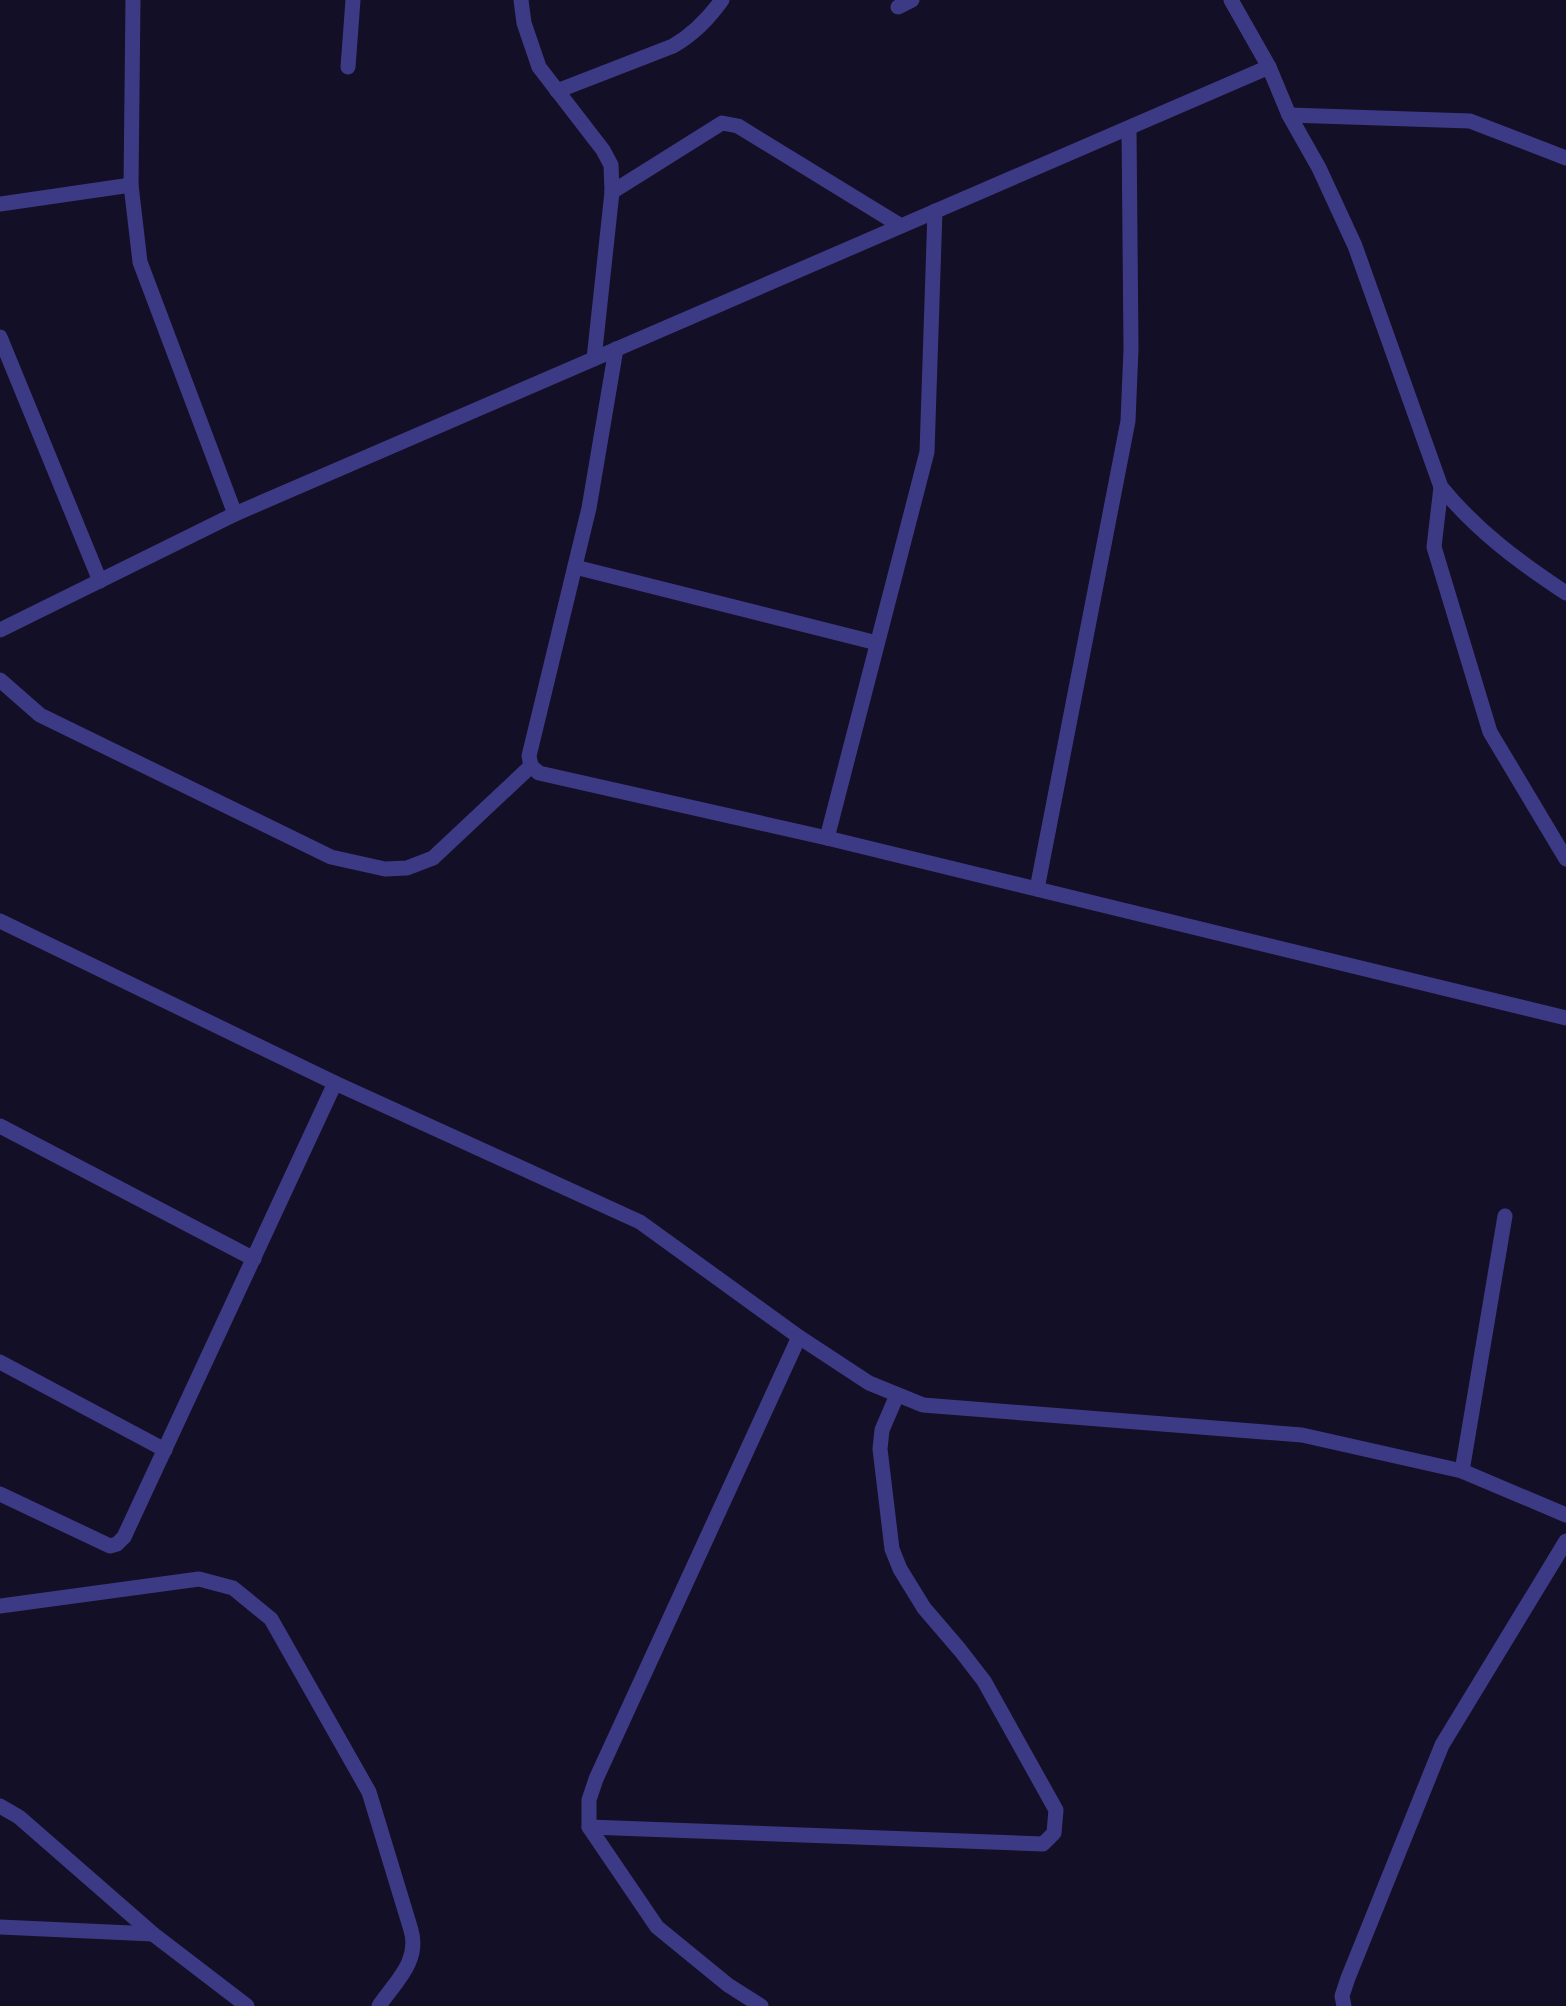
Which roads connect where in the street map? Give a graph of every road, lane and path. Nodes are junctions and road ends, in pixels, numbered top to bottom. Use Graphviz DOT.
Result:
graph roads {
  1 [pos="133,0"];
  2 [pos="353,0"];
  3 [pos="521,0"];
  4 [pos="722,0"];
  5 [pos="912,0"];
  6 [pos="1231,0"];
  7 [pos="898,8"];
  8 [pos="348,67"];
  9 [pos="1269,67"];
  10 [pos="556,91"];
  11 [pos="1289,115"];
  12 [pos="1129,128"];
  13 [pos="1566,158"];
  14 [pos="131,185"];
  15 [pos="612,192"];
  16 [pos="0,204"];
  17 [pos="935,211"];
  18 [pos="901,226"];
  19 [pos="0,337"];
  20 [pos="616,349"];
  21 [pos="594,359"];
  22 [pos="1441,487"];
  23 [pos="235,514"];
  24 [pos="575,567"];
  25 [pos="100,580"];
  26 [pos="1566,593"];
  27 [pos="0,630"];
  28 [pos="877,643"];
  29 [pos="0,680"];
  30 [pos="531,766"];
  31 [pos="827,838"];
  32 [pos="1566,859"];
  33 [pos="1037,889"];
  34 [pos="0,921"];
  35 [pos="1566,1018"];
  36 [pos="335,1083"];
  37 [pos="0,1126"];
  38 [pos="1505,1216"];
  39 [pos="254,1258"];
  40 [pos="799,1337"];
  41 [pos="0,1362"];
  42 [pos="897,1395"];
  43 [pos="165,1450"];
  44 [pos="1462,1471"];
  45 [pos="0,1494"];
  46 [pos="1566,1515"];
  47 [pos="1566,1541"];
  48 [pos="0,1606"];
  49 [pos="0,1806"];
  50 [pos="589,1827"];
  51 [pos="0,1927"];
  52 [pos="153,1934"];
  53 [pos="247,2006"];
  54 [pos="379,2006"];
  55 [pos="762,2006"];
  56 [pos="1344,2006"];
  1 -- 14 [label="street"];
  2 -- 8 [label="street"];
  3 -- 10 [label="street"];
  4 -- 10 [label="street"];
  5 -- 7 [label="street"];
  6 -- 9 [label="street"];
  9 -- 11 [label="street"];
  9 -- 12 [label="street"];
  10 -- 15 [label="street"];
  11 -- 13 [label="street"];
  11 -- 22 [label="street"];
  12 -- 17 [label="street"];
  12 -- 33 [label="street"];
  14 -- 16 [label="street"];
  14 -- 23 [label="street"];
  15 -- 18 [label="street"];
  15 -- 21 [label="street"];
  17 -- 18 [label="street"];
  17 -- 28 [label="street"];
  18 -- 20 [label="street"];
  19 -- 25 [label="street"];
  20 -- 21 [label="street"];
  20 -- 24 [label="street"];
  21 -- 23 [label="street"];
  22 -- 26 [label="street"];
  22 -- 32 [label="street"];
  23 -- 25 [label="street"];
  24 -- 28 [label="street"];
  24 -- 30 [label="street"];
  25 -- 27 [label="street"];
  28 -- 31 [label="street"];
  29 -- 30 [label="street"];
  30 -- 31 [label="street"];
  31 -- 33 [label="street"];
  33 -- 35 [label="street"];
  34 -- 36 [label="street"];
  36 -- 39 [label="street"];
  36 -- 40 [label="street"];
  37 -- 39 [label="street"];
  38 -- 44 [label="street"];
  39 -- 43 [label="street"];
  40 -- 42 [label="street"];
  40 -- 50 [label="street"];
  41 -- 43 [label="street"];
  42 -- 44 [label="street"];
  42 -- 50 [label="street"];
  43 -- 45 [label="street"];
  44 -- 46 [label="street"];
  47 -- 56 [label="street"];
  48 -- 54 [label="street"];
  49 -- 52 [label="street"];
  50 -- 55 [label="street"];
  51 -- 52 [label="street"];
  52 -- 53 [label="street"];
}
